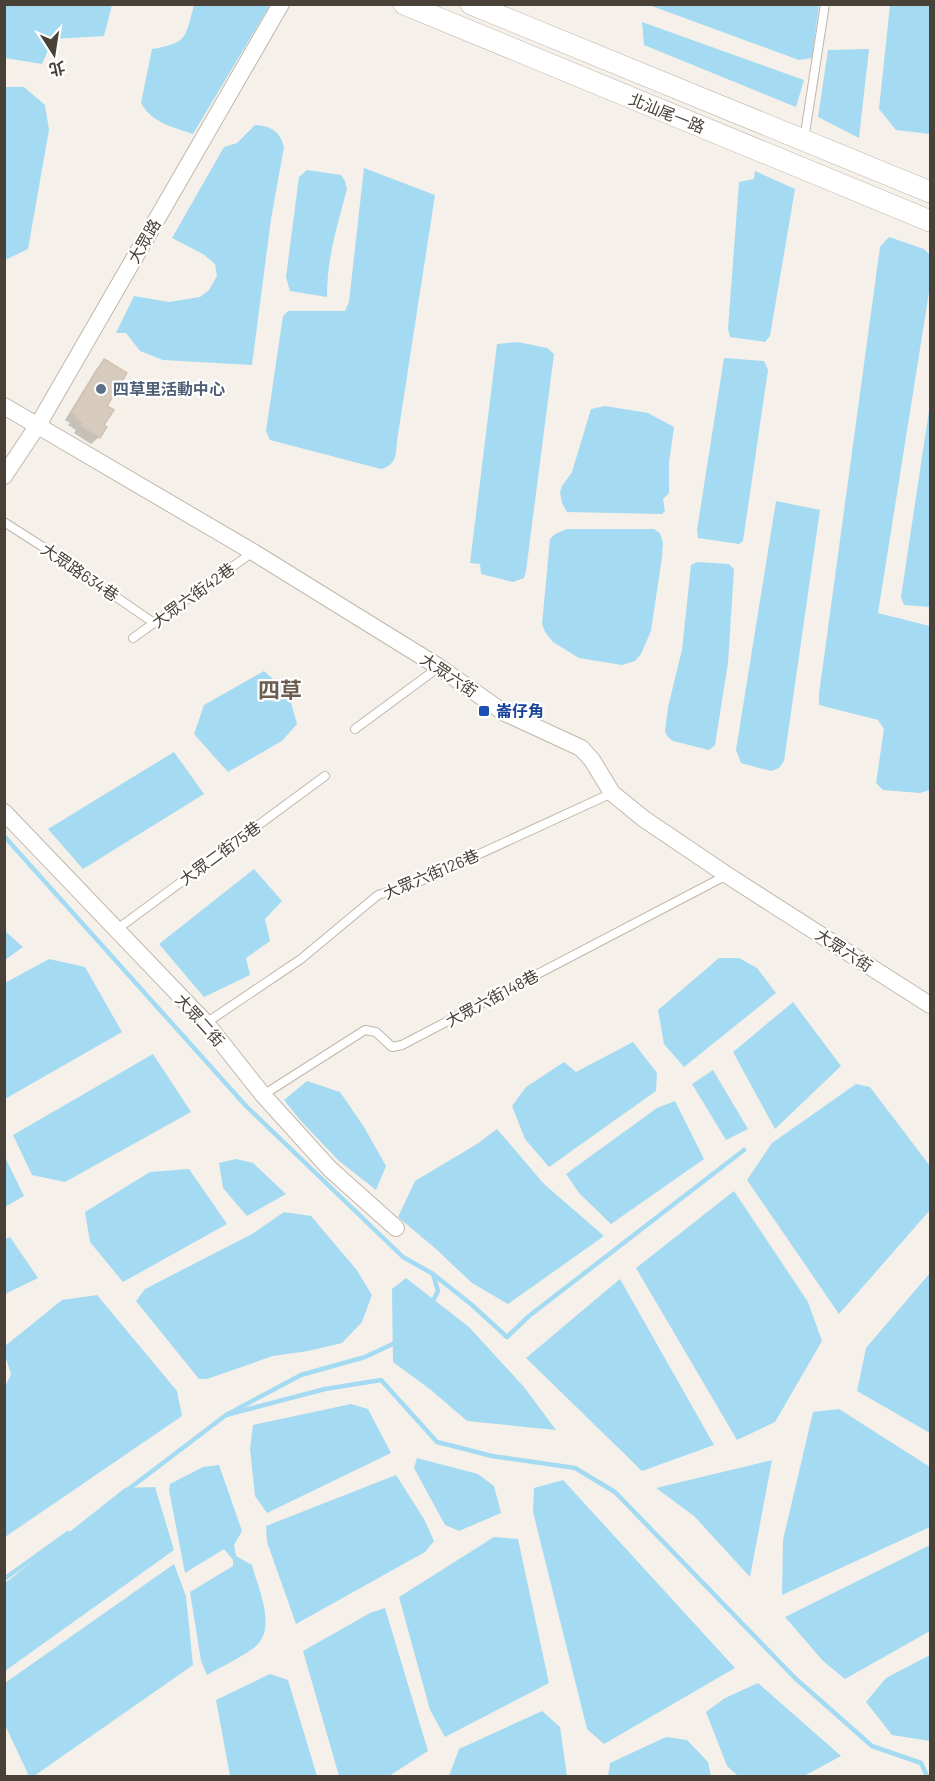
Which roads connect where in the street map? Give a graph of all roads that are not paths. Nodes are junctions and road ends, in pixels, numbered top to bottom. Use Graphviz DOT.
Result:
graph roads {
  1 [pos="281,4"];
  2 [pos="404,4"];
  3 [pos="825,4"];
  4 [pos="473,6"];
  5 [pos="465,30"];
  6 [pos="699,97"];
  7 [pos="689,122"];
  8 [pos="804,140"];
  9 [pos="930,192"];
  10 [pos="930,219"];
  11 [pos="4,406"];
  12 [pos="38,425"];
  13 [pos="4,476"];
  14 [pos="4,522"];
  15 [pos="254,552"];
  16 [pos="154,623"];
  17 [pos="133,638"];
  18 [pos="439,667"];
  19 [pos="355,729"];
  20 [pos="325,776"];
  21 [pos="612,793"];
  22 [pos="4,812"];
  23 [pos="727,875"];
  24 [pos="116,930"];
  25 [pos="930,1005"];
  26 [pos="206,1023"];
  27 [pos="262,1095"];
  28 [pos="396,1228"];
  1 -- 12 [label="street, 大眾路"];
  2 -- 5 [label="street, 北汕尾一路"];
  3 -- 8 [label="lane"];
  4 -- 5 [label="street"];
  4 -- 6 [label="street, 北汕尾一路"];
  5 -- 7 [label="street, 北汕尾一路"];
  6 -- 7 [label="street"];
  6 -- 8 [label="street, 北汕尾一路"];
  7 -- 10 [label="street, 北汕尾一路"];
  8 -- 9 [label="street, 北汕尾一路"];
  11 -- 12 [label="street, 大眾六街"];
  12 -- 13 [label="street, 大眾路"];
  12 -- 15 [label="street, 大眾六街"];
  14 -- 16 [label="lane, 大眾路634巷"];
  15 -- 16 [label="lane, 大眾六街42巷"];
  15 -- 18 [label="street, 大眾六街"];
  16 -- 17 [label="lane, 大眾六街42巷"];
  18 -- 19 [label="lane"];
  18 -- 21 [label="street, 大眾六街"];
  20 -- 24 [label="lane, 大眾二街75巷"];
  21 -- 23 [label="street, 大眾六街"];
  21 -- 26 [label="lane, 大眾六街126巷"];
  22 -- 24 [label="street, 大眾二街"];
  23 -- 25 [label="street, 大眾六街"];
  23 -- 27 [label="lane, 大眾六街148巷"];
  24 -- 26 [label="street, 大眾二街"];
  26 -- 27 [label="street, 大眾二街"];
  27 -- 28 [label="street, 大眾二街"];
}
